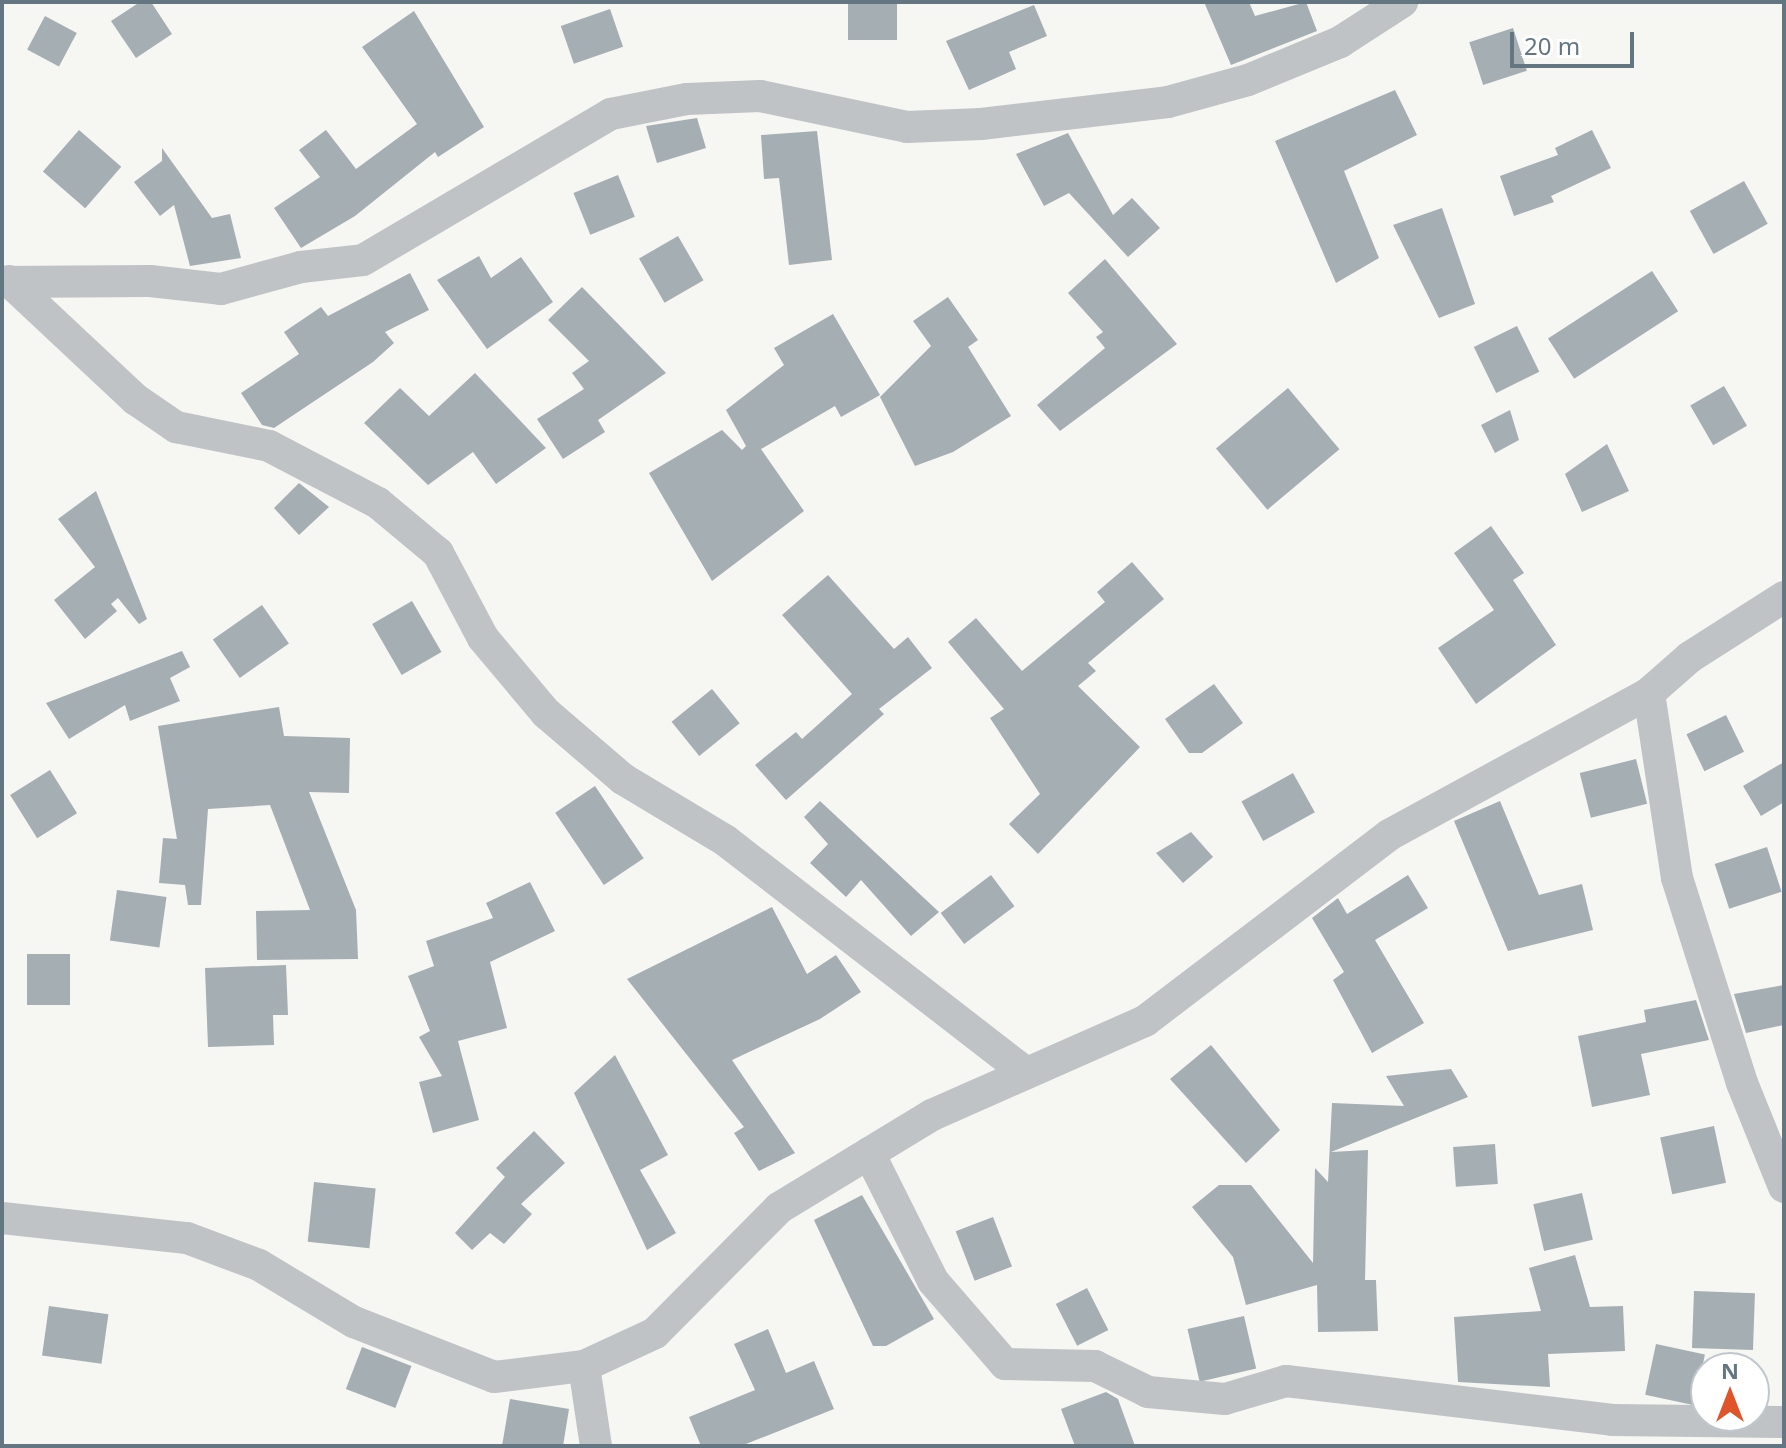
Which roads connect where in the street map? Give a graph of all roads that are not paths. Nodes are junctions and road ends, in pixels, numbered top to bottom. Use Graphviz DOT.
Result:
graph roads {
  1 [pos="1402,2"];
  2 [pos="6,282"];
  3 [pos="1784,597"];
  4 [pos="1649,693"];
  5 [pos="1026,1073"];
  6 [pos="869,1153"];
  7 [pos="1784,1187"];
  8 [pos="2,1218"];
  9 [pos="584,1366"];
  10 [pos="1784,1422"];
  11 [pos="596,1446"];
  1 -- 2 [label="street"];
  2 -- 5 [label="street"];
  3 -- 4 [label="street"];
  4 -- 5 [label="street"];
  4 -- 7 [label="street"];
  5 -- 6 [label="street"];
  6 -- 9 [label="street"];
  6 -- 10 [label="street"];
  8 -- 9 [label="street"];
  9 -- 11 [label="street"];
}
